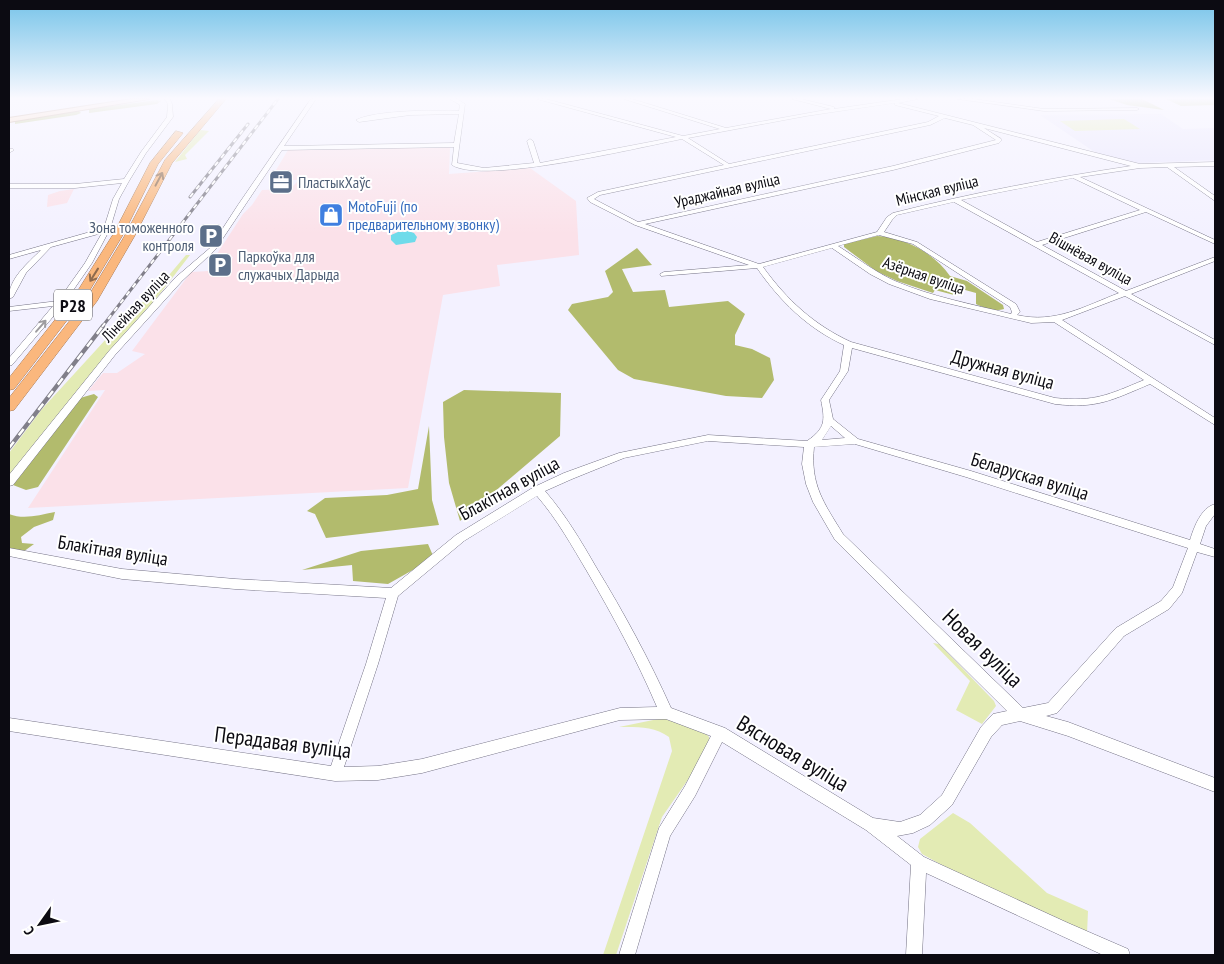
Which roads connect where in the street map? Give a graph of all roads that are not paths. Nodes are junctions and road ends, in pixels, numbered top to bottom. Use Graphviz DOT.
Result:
graph roads {
  1 [pos="150,144"];
  2 [pos="170,144"];
  3 [pos="182,144"];
  4 [pos="283,144"];
  5 [pos="531,144"];
  6 [pos="651,144"];
  7 [pos="694,144"];
  8 [pos="831,144"];
  9 [pos="989,144"];
  10 [pos="1052,144"];
  11 [pos="458,145"];
  12 [pos="280,148"];
  13 [pos="1215,164"];
  14 [pos="534,165"];
  15 [pos="727,165"];
  16 [pos="1140,166"];
  17 [pos="1169,166"];
  18 [pos="1072,176"];
  19 [pos="126,181"];
  20 [pos="9,186"];
  21 [pos="954,198"];
  22 [pos="1215,199"];
  23 [pos="1146,210"];
  24 [pos="637,224"];
  25 [pos="107,229"];
  26 [pos="879,233"];
  27 [pos="1211,238"];
  28 [pos="1215,242"];
  29 [pos="1037,244"];
  30 [pos="50,245"];
  31 [pos="833,246"];
  32 [pos="9,257"];
  33 [pos="1215,259"];
  34 [pos="759,266"];
  35 [pos="664,274"];
  36 [pos="1125,293"];
  37 [pos="9,297"];
  38 [pos="60,303"];
  39 [pos="9,309"];
  40 [pos="1012,317"];
  41 [pos="1056,320"];
  42 [pos="1215,343"];
  43 [pos="848,344"];
  44 [pos="9,363"];
  45 [pos="1150,381"];
  46 [pos="9,386"];
  47 [pos="9,407"];
  48 [pos="829,420"];
  49 [pos="1215,422"];
  50 [pos="855,441"];
  51 [pos="809,444"];
  52 [pos="9,482"];
  53 [pos="538,490"];
  54 [pos="1215,508"];
  55 [pos="1194,546"];
  56 [pos="9,552"];
  57 [pos="1215,553"];
  58 [pos="393,593"];
  59 [pos="666,713"];
  60 [pos="1022,716"];
  61 [pos="9,725"];
  62 [pos="720,733"];
  63 [pos="335,774"];
  64 [pos="1215,785"];
  65 [pos="871,824"];
  66 [pos="919,862"];
  67 [pos="627,955"];
  68 [pos="914,955"];
  69 [pos="1122,955"];
  1 -- 19 [label="street"];
  2 -- 46 [label="highway, Р28, one-way"];
  47 -- 3 [label="highway, Р28, one-way"];
  4 -- 12 [label="street, Лінейная вуліца"];
  5 -- 14 [label="street"];
  6 -- 14 [label="street"];
  7 -- 15 [label="street"];
  8 -- 15 [label="street"];
  9 -- 24 [label="street, Ураджайная вуліца"];
  10 -- 16 [label="street"];
  11 -- 12 [label="street"];
  11 -- 14 [label="street"];
  12 -- 52 [label="street, Лінейная вуліца"];
  13 -- 17 [label="street"];
  15 -- 24 [label="street"];
  16 -- 17 [label="street"];
  16 -- 18 [label="street, Мінская вуліца"];
  17 -- 22 [label="street"];
  18 -- 21 [label="street, Мінская вуліца"];
  18 -- 23 [label="street"];
  19 -- 20 [label="street"];
  19 -- 25 [label="street"];
  21 -- 26 [label="street, Мінская вуліца"];
  21 -- 29 [label="street, Вішнёвая вуліца"];
  23 -- 27 [label="street"];
  23 -- 29 [label="street"];
  24 -- 34 [label="street"];
  25 -- 30 [label="street"];
  25 -- 38 [label="street"];
  26 -- 31 [label="street"];
  26 -- 40 [label="street, Азёрная вуліца"];
  27 -- 28 [label="street"];
  29 -- 36 [label="street, Вішнёвая вуліца"];
  30 -- 32 [label="street"];
  30 -- 37 [label="street"];
  31 -- 34 [label="street"];
  31 -- 40 [label="street, Азёрная вуліца"];
  33 -- 36 [label="street, Азёрная вуліца"];
  34 -- 35 [label="street"];
  34 -- 43 [label="street, Дружная вуліца"];
  36 -- 41 [label="street, Азёрная вуліца"];
  36 -- 42 [label="street, Вішнёвая вуліца"];
  38 -- 39 [label="street"];
  44 -- 38 [label="street, one-way"];
  40 -- 41 [label="street, Азёрная вуліца"];
  41 -- 45 [label="street"];
  43 -- 45 [label="street, Дружная вуліца"];
  43 -- 48 [label="street"];
  45 -- 49 [label="street"];
  48 -- 50 [label="street"];
  48 -- 51 [label="street"];
  50 -- 51 [label="street, Беларуская вуліца"];
  50 -- 55 [label="street, Беларуская вуліца"];
  51 -- 53 [label="street, Блакітная вуліца"];
  51 -- 60 [label="street, Новая вуліца"];
  53 -- 58 [label="street, Блакітная вуліца"];
  53 -- 59 [label="street"];
  54 -- 55 [label="street"];
  55 -- 57 [label="street, Беларуская вуліца"];
  55 -- 60 [label="street"];
  56 -- 58 [label="street, Блакітная вуліца"];
  58 -- 63 [label="street"];
  59 -- 62 [label="street, Вясновая вуліца"];
  59 -- 63 [label="street, Перадавая вуліца"];
  60 -- 64 [label="street, Новая вуліца"];
  60 -- 65 [label="street"];
  61 -- 63 [label="street, Перадавая вуліца"];
  62 -- 65 [label="street, Вясновая вуліца"];
  62 -- 67 [label="street"];
  65 -- 66 [label="street, Вясновая вуліца"];
  66 -- 68 [label="street"];
  66 -- 69 [label="street, Вясновая вуліца"];
}
